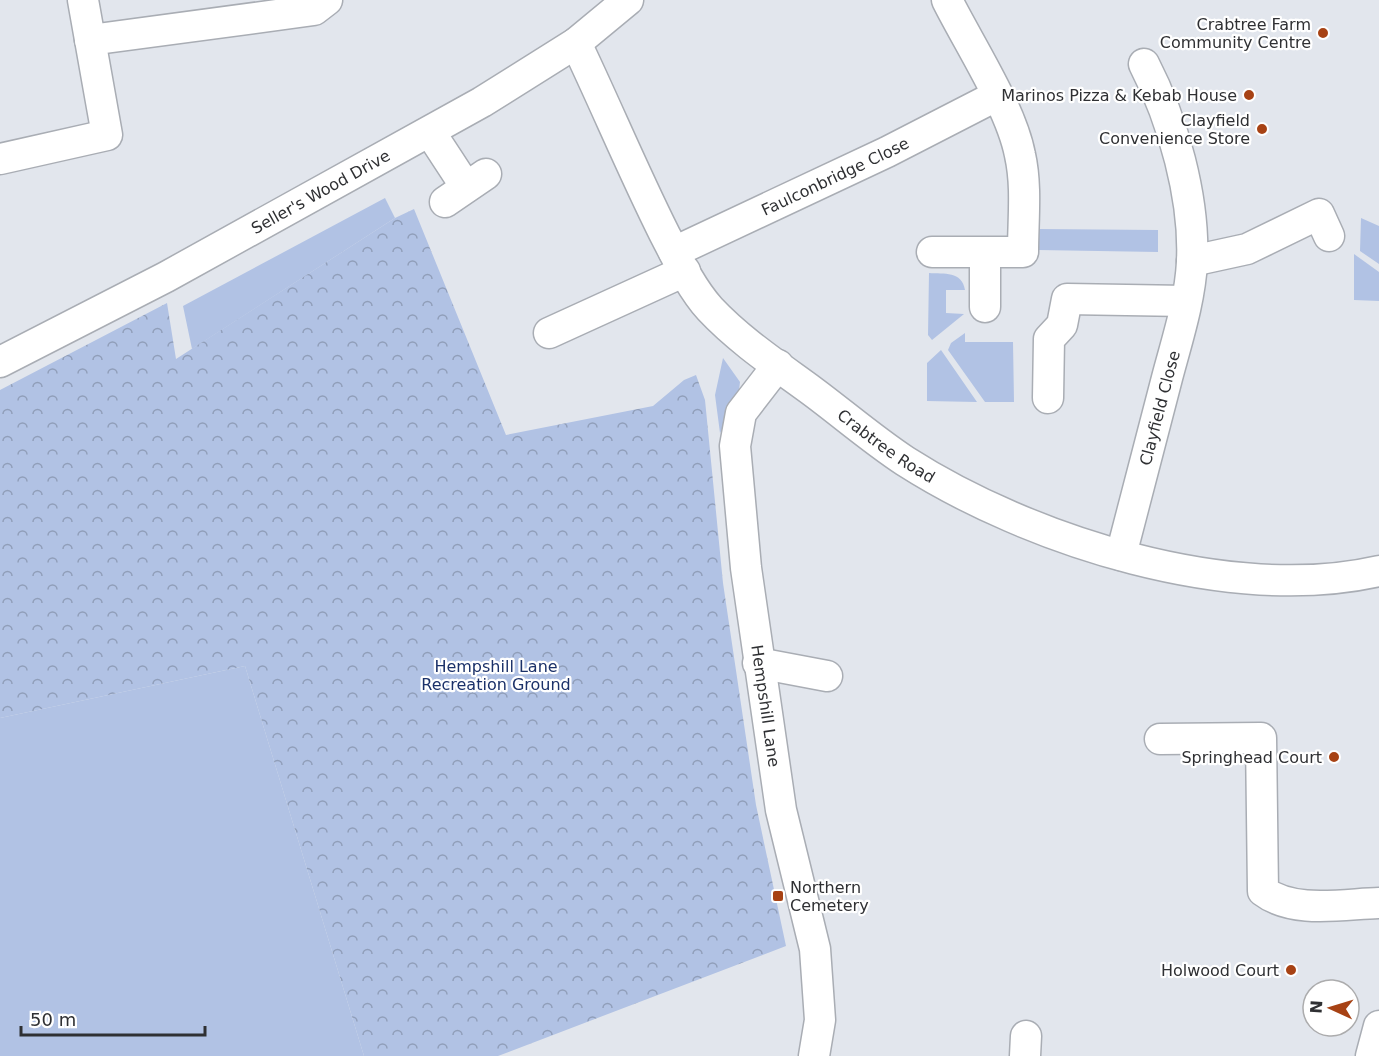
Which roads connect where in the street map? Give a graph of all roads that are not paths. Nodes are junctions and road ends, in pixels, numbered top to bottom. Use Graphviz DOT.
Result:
graph roads {
  1 [pos="83,0"];
  2 [pos="327,0"];
  3 [pos="628,0"];
  4 [pos="947,0"];
  5 [pos="90,40"];
  6 [pos="576,43"];
  7 [pos="1144,64"];
  8 [pos="996,96"];
  9 [pos="430,132"];
  10 [pos="0,159"];
  11 [pos="466,188"];
  12 [pos="1329,236"];
  13 [pos="932,252"];
  14 [pos="985,252"];
  15 [pos="679,261"];
  16 [pos="1192,261"];
  17 [pos="1186,301"];
  18 [pos="985,307"];
  19 [pos="549,333"];
  20 [pos="0,362"];
  21 [pos="778,365"];
  22 [pos="1048,398"];
  23 [pos="1121,555"];
  24 [pos="1379,571"];
  25 [pos="758,663"];
  26 [pos="827,676"];
  27 [pos="1160,739"];
  28 [pos="1379,903"];
  29 [pos="1379,1026"];
  30 [pos="814,1056"];
  31 [pos="1371,1056"];
  1 -- 5 [label="street"];
  2 -- 5 [label="street"];
  3 -- 6 [label="street, Seller's Wood Drive"];
  4 -- 8 [label="street"];
  5 -- 10 [label="street"];
  6 -- 9 [label="street, Seller's Wood Drive"];
  6 -- 15 [label="street, Crabtree Road"];
  7 -- 16 [label="street, Clayfield Close"];
  8 -- 14 [label="street"];
  8 -- 15 [label="street, Faulconbridge Close"];
  9 -- 11 [label="street"];
  9 -- 20 [label="street, Seller's Wood Drive"];
  12 -- 16 [label="street"];
  13 -- 14 [label="street"];
  14 -- 18 [label="street"];
  15 -- 19 [label="street, Faulconbridge Close"];
  15 -- 21 [label="street, Crabtree Road"];
  16 -- 17 [label="street, Clayfield Close"];
  17 -- 22 [label="street"];
  17 -- 23 [label="street, Clayfield Close"];
  21 -- 23 [label="street, Crabtree Road"];
  21 -- 25 [label="street, Hempshill Lane"];
  23 -- 24 [label="street, Crabtree Road"];
  25 -- 26 [label="street"];
  25 -- 30 [label="street, Hempshill Lane"];
  27 -- 28 [label="street"];
  29 -- 31 [label="street"];
}
